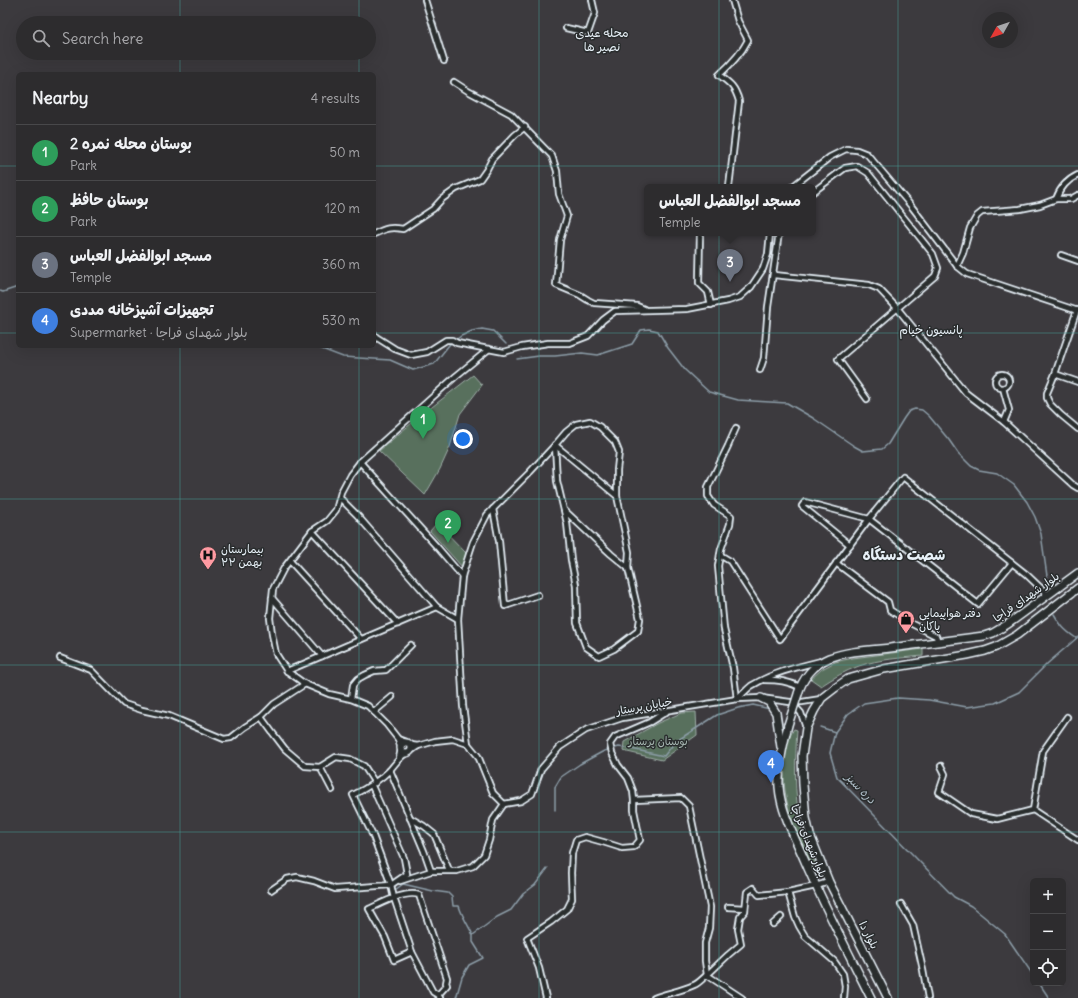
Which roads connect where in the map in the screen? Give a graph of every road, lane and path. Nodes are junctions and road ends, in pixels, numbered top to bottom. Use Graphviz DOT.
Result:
graph roads {
  1 [pos="425,0"];
  2 [pos="592,0"];
  3 [pos="732,0"];
  4 [pos="566,28"];
  5 [pos="444,61"];
  6 [pos="454,82"];
  7 [pos="525,127"];
  8 [pos="1078,175"];
  9 [pos="729,184"];
  10 [pos="796,184"];
  11 [pos="816,190"];
  12 [pos="1078,195"];
  13 [pos="1071,198"];
  14 [pos="1056,199"];
  15 [pos="1078,202"];
  16 [pos="376,233"];
  17 [pos="700,236"];
  18 [pos="770,236"];
  19 [pos="779,236"];
  20 [pos="1061,255"];
  21 [pos="1078,261"];
  22 [pos="957,266"];
  23 [pos="774,275"];
  24 [pos="710,304"];
  25 [pos="898,309"];
  26 [pos="646,310"];
  27 [pos="1078,311"];
  28 [pos="376,337"];
  29 [pos="489,349"];
  30 [pos="760,370"];
  31 [pos="1055,374"];
  32 [pos="1078,382"];
  33 [pos="1003,388"];
  34 [pos="867,399"];
  35 [pos="1004,422"];
  36 [pos="736,428"];
  37 [pos="1078,429"];
  38 [pos="555,445"];
  39 [pos="360,462"];
  40 [pos="1078,488"];
  41 [pos="617,496"];
  42 [pos="340,498"];
  43 [pos="493,509"];
  44 [pos="564,510"];
  45 [pos="869,519"];
  46 [pos="312,531"];
  47 [pos="850,545"];
  48 [pos="720,555"];
  49 [pos="290,561"];
  50 [pos="836,563"];
  51 [pos="1012,563"];
  52 [pos="628,568"];
  53 [pos="1078,573"];
  54 [pos="462,576"];
  55 [pos="1078,588"];
  56 [pos="538,595"];
  57 [pos="1048,595"];
  58 [pos="272,598"];
  59 [pos="437,607"];
  60 [pos="458,619"];
  61 [pos="398,624"];
  62 [pos="361,639"];
  63 [pos="938,642"];
  64 [pos="411,645"];
  65 [pos="322,656"];
  66 [pos="60,658"];
  67 [pos="828,659"];
  68 [pos="287,670"];
  69 [pos="763,680"];
  70 [pos="305,684"];
  71 [pos="799,691"];
  72 [pos="392,697"];
  73 [pos="762,698"];
  74 [pos="822,698"];
  75 [pos="351,699"];
  76 [pos="737,699"];
  77 [pos="792,702"];
  78 [pos="670,711"];
  79 [pos="374,712"];
  80 [pos="261,716"];
  81 [pos="1067,717"];
  82 [pos="806,728"];
  83 [pos="398,739"];
  84 [pos="468,744"];
  85 [pos="407,748"];
  86 [pos="782,752"];
  87 [pos="941,766"];
  88 [pos="320,767"];
  89 [pos="390,770"];
  90 [pos="373,784"];
  91 [pos="332,790"];
  92 [pos="634,800"];
  93 [pos="504,804"];
  94 [pos="1033,810"];
  95 [pos="410,818"];
  96 [pos="1078,840"];
  97 [pos="449,870"];
  98 [pos="431,871"];
  99 [pos="830,882"];
  100 [pos="393,884"];
  101 [pos="816,886"];
  102 [pos="271,890"];
  103 [pos="788,892"];
  104 [pos="394,898"];
  105 [pos="901,904"];
  106 [pos="728,907"];
  107 [pos="745,908"];
  108 [pos="781,917"];
  109 [pos="773,924"];
  110 [pos="412,952"];
  111 [pos="707,975"];
  112 [pos="439,996"];
  113 [pos="546,998"];
  114 [pos="654,998"];
  115 [pos="742,998"];
  116 [pos="844,998"];
  117 [pos="871,998"];
  118 [pos="888,998"];
  119 [pos="928,998"];
  1 -- 5 [label="street"];
  2 -- 4 [label="street"];
  3 -- 9 [label="street"];
  6 -- 7 [label="street"];
  7 -- 16 [label="street"];
  7 -- 26 [label="street"];
  8 -- 14 [label="street"];
  10 -- 22 [label="street"];
  11 -- 25 [label="street"];
  12 -- 13 [label="street"];
  13 -- 14 [label="street"];
  13 -- 15 [label="street"];
  14 -- 22 [label="street"];
  17 -- 24 [label="street"];
  18 -- 24 [label="street"];
  19 -- 23 [label="street"];
  20 -- 21 [label="street"];
  22 -- 27 [label="street"];
  23 -- 25 [label="street"];
  23 -- 30 [label="street"];
  24 -- 26 [label="street"];
  25 -- 34 [label="street"];
  25 -- 35 [label="street"];
  26 -- 29 [label="street"];
  27 -- 31 [label="street"];
  28 -- 29 [label="street"];
  29 -- 39 [label="street"];
  31 -- 32 [label="street"];
  31 -- 37 [label="street"];
  33 -- 35 [label="street"];
  35 -- 40 [label="street"];
  36 -- 48 [label="street"];
  38 -- 41 [label="street"];
  38 -- 41 [label="street"];
  38 -- 43 [label="street"];
  38 -- 44 [label="street"];
  39 -- 42 [label="street"];
  39 -- 54 [label="street"];
  41 -- 52 [label="street"];
  42 -- 46 [label="street"];
  42 -- 59 [label="street"];
  43 -- 54 [label="street"];
  43 -- 56 [label="street"];
  44 -- 52 [label="street"];
  44 -- 52 [label="street"];
  45 -- 47 [label="street"];
  45 -- 47 [label="street"];
  45 -- 51 [label="street"];
  45 -- 51 [label="street"];
  46 -- 49 [label="street"];
  46 -- 61 [label="street"];
  47 -- 50 [label="street"];
  48 -- 50 [label="street"];
  48 -- 76 [label="street"];
  49 -- 58 [label="street"];
  49 -- 62 [label="street"];
  50 -- 63 [label="street"];
  51 -- 57 [label="street"];
  53 -- 57 [label="main road, بلوار شهدای فراجا"];
  54 -- 60 [label="street"];
  55 -- 74 [label="main road, بلوار شهدای فراجا"];
  57 -- 63 [label="main road, بلوار شهدای فراجا"];
  58 -- 65 [label="street"];
  58 -- 68 [label="street"];
  59 -- 60 [label="street"];
  59 -- 61 [label="street"];
  60 -- 84 [label="street"];
  61 -- 62 [label="street"];
  62 -- 65 [label="street"];
  63 -- 67 [label="main road, بلوار شهدای فراجا"];
  64 -- 75 [label="street"];
  65 -- 68 [label="street"];
  66 -- 80 [label="street"];
  67 -- 69 [label="street"];
  67 -- 71 [label="main road, بلوار شهدای فراجا"];
  68 -- 70 [label="street"];
  69 -- 71 [label="street"];
  69 -- 76 [label="street"];
  70 -- 75 [label="street"];
  70 -- 80 [label="street"];
  71 -- 86 [label="main road, بلوار شهدای فراجا, bridge"];
  72 -- 79 [label="street"];
  73 -- 76 [label="street, خیابان پرستار"];
  73 -- 77 [label="street, خیابان پرستار"];
  73 -- 86 [label="main road"];
  74 -- 77 [label="street, خیابان پرستار"];
  74 -- 82 [label="main road, بلوار شهدای فراجا"];
  75 -- 79 [label="street"];
  76 -- 78 [label="street, خیابان پرستار"];
  77 -- 82 [label="street"];
  78 -- 92 [label="street"];
  78 -- 93 [label="street, خیابان پرستار"];
  79 -- 83 [label="street"];
  80 -- 88 [label="street"];
  81 -- 94 [label="street"];
  82 -- 99 [label="main road, بلوار شهدای فراجا"];
  83 -- 85 [label="street"];
  83 -- 85 [label="street"];
  84 -- 85 [label="street"];
  84 -- 93 [label="street"];
  85 -- 89 [label="street"];
  86 -- 101 [label="main road, بلوار شهدای فراجا"];
  87 -- 94 [label="street"];
  88 -- 90 [label="street"];
  88 -- 91 [label="street"];
  89 -- 90 [label="street"];
  89 -- 95 [label="street"];
  90 -- 100 [label="street"];
  90 -- 100 [label="street"];
  92 -- 111 [label="street"];
  92 -- 113 [label="street"];
  93 -- 97 [label="street"];
  94 -- 96 [label="street"];
  95 -- 97 [label="street"];
  95 -- 98 [label="street"];
  97 -- 98 [label="street"];
  98 -- 100 [label="street"];
  99 -- 101 [label="street"];
  99 -- 118 [label="main road, بلوار دا"];
  100 -- 102 [label="street"];
  100 -- 104 [label="street"];
  101 -- 103 [label="street"];
  101 -- 117 [label="main road"];
  103 -- 107 [label="street"];
  103 -- 116 [label="street"];
  104 -- 110 [label="street"];
  104 -- 110 [label="street"];
  104 -- 112 [label="street"];
  105 -- 119 [label="street"];
  106 -- 107 [label="street"];
  107 -- 111 [label="street"];
  108 -- 109 [label="street"];
  110 -- 112 [label="street"];
  111 -- 114 [label="street"];
  111 -- 115 [label="street"];
}
